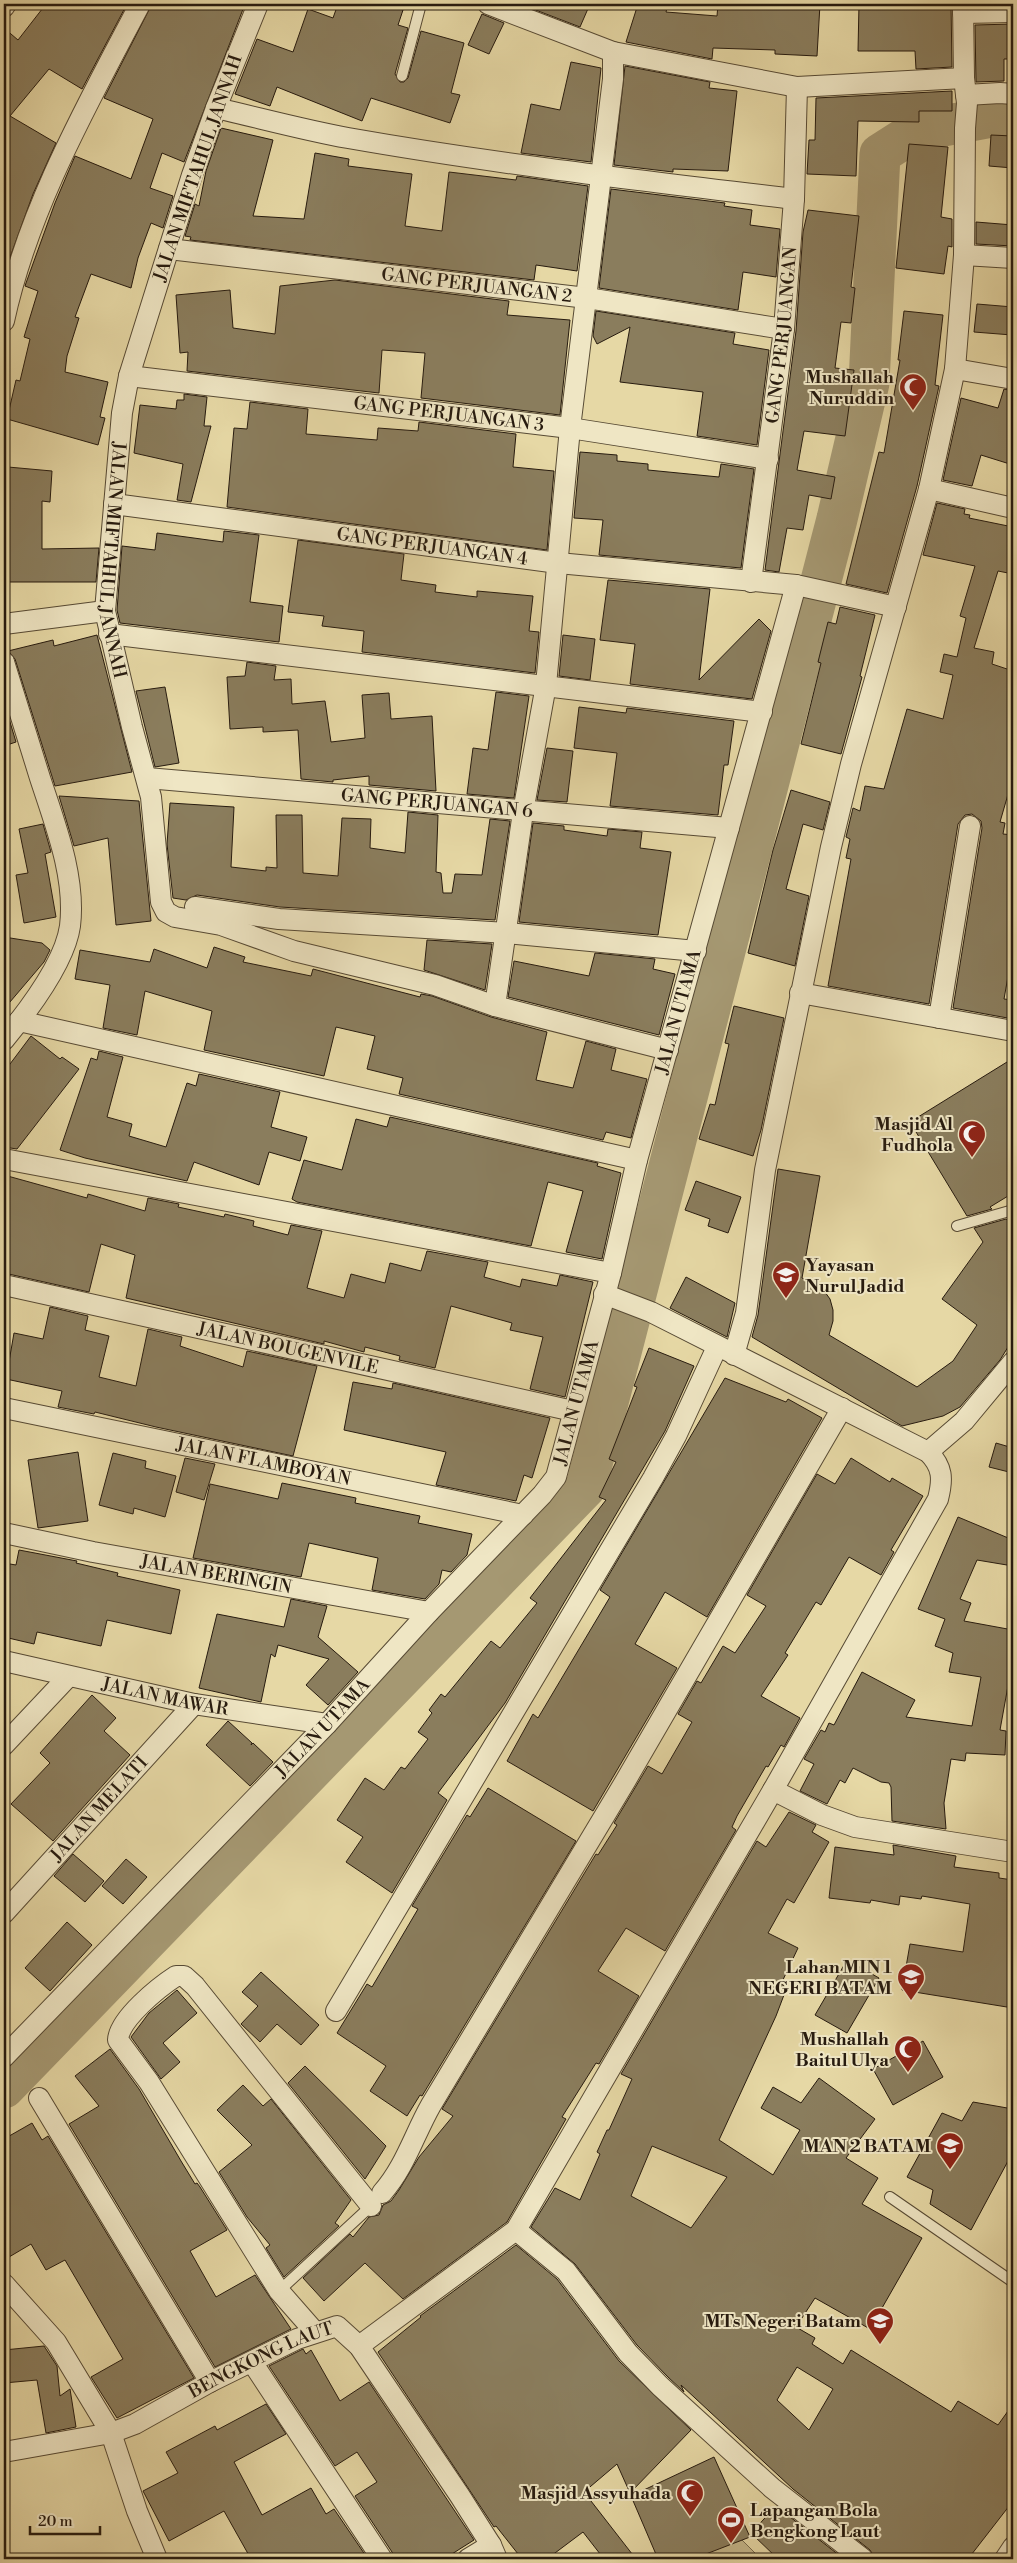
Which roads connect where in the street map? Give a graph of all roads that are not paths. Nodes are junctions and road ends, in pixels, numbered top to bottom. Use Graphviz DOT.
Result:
graph roads {
  1 [pos="6,4"];
  2 [pos="140,4"];
  3 [pos="258,4"];
  4 [pos="421,4"];
  5 [pos="488,4"];
  6 [pos="4,7"];
  7 [pos="963,8"];
  8 [pos="1013,12"];
  9 [pos="613,52"];
  10 [pos="402,76"];
  11 [pos="797,87"];
  12 [pos="966,92"];
  13 [pos="1013,94"];
  14 [pos="216,108"];
  15 [pos="600,176"];
  16 [pos="794,199"];
  17 [pos="169,249"];
  18 [pos="964,255"];
  19 [pos="1013,258"];
  20 [pos="587,298"];
  21 [pos="4,321"];
  22 [pos="784,330"];
  23 [pos="955,369"];
  24 [pos="129,376"];
  25 [pos="1013,379"];
  26 [pos="570,428"];
  27 [pos="768,459"];
  28 [pos="929,489"];
  29 [pos="114,504"];
  30 [pos="1013,508"];
  31 [pos="558,563"];
  32 [pos="751,582"];
  33 [pos="802,586"];
  34 [pos="896,607"];
  35 [pos="105,610"];
  36 [pos="4,624"];
  37 [pos="109,634"];
  38 [pos="4,662"];
  39 [pos="546,685"];
  40 [pos="762,712"];
  41 [pos="147,778"];
  42 [pos="523,812"];
  43 [pos="970,826"];
  44 [pos="728,828"];
  45 [pos="161,902"];
  46 [pos="507,934"];
  47 [pos="696,951"];
  48 [pos="800,993"];
  49 [pos="495,1006"];
  50 [pos="938,1018"];
  51 [pos="20,1021"];
  52 [pos="1013,1031"];
  53 [pos="4,1040"];
  54 [pos="668,1050"];
  55 [pos="4,1159"];
  56 [pos="637,1160"];
  57 [pos="1013,1210"];
  58 [pos="957,1226"];
  59 [pos="611,1273"];
  60 [pos="4,1285"];
  61 [pos="612,1297"];
  62 [pos="726,1351"];
  63 [pos="1013,1362"];
  64 [pos="4,1408"];
  65 [pos="842,1408"];
  66 [pos="573,1411"];
  67 [pos="928,1452"];
  68 [pos="523,1515"];
  69 [pos="4,1533"];
  70 [pos="429,1612"];
  71 [pos="4,1661"];
  72 [pos="68,1677"];
  73 [pos="194,1704"];
  74 [pos="327,1724"];
  75 [pos="4,1745"];
  76 [pos="774,1790"];
  77 [pos="1013,1852"];
  78 [pos="4,1912"];
  79 [pos="336,2011"];
  80 [pos="4,2057"];
  81 [pos="38,2098"];
  82 [pos="890,2197"];
  83 [pos="377,2199"];
  84 [pos="516,2230"];
  85 [pos="1013,2282"];
  86 [pos="4,2284"];
  87 [pos="279,2291"];
  88 [pos="315,2332"];
  89 [pos="359,2346"];
  90 [pos="252,2362"];
  91 [pos="210,2382"];
  92 [pos="112,2433"];
  93 [pos="4,2452"];
  94 [pos="1013,2547"];
  95 [pos="494,2552"];
  96 [pos="157,2559"];
  97 [pos="382,2559"];
  98 [pos="468,2559"];
  99 [pos="863,2559"];
  100 [pos="1005,2559"];
  1 -- 6 [label="street"];
  2 -- 21 [label="street"];
  3 -- 14 [label="street, JALAN MIFTAHUL JANNAH"];
  4 -- 10 [label="lane"];
  5 -- 9 [label="street"];
  7 -- 8 [label="street"];
  7 -- 12 [label="street"];
  9 -- 11 [label="street"];
  9 -- 15 [label="street"];
  11 -- 12 [label="street"];
  11 -- 16 [label="street, GANG PERJUANGAN"];
  12 -- 13 [label="street"];
  12 -- 18 [label="street"];
  14 -- 15 [label="street"];
  14 -- 17 [label="street, JALAN MIFTAHUL JANNAH"];
  15 -- 16 [label="street"];
  15 -- 20 [label="street"];
  16 -- 22 [label="street, GANG PERJUANGAN"];
  17 -- 20 [label="street, GANG PERJUANGAN 2"];
  17 -- 24 [label="street, JALAN MIFTAHUL JANNAH"];
  18 -- 19 [label="street"];
  18 -- 23 [label="street"];
  20 -- 22 [label="street, GANG PERJUANGAN 2"];
  20 -- 26 [label="street"];
  22 -- 27 [label="street, GANG PERJUANGAN"];
  23 -- 25 [label="street"];
  23 -- 28 [label="street"];
  24 -- 26 [label="street, GANG PERJUANGAN 3"];
  24 -- 29 [label="street, JALAN MIFTAHUL JANNAH"];
  26 -- 27 [label="street, GANG PERJUANGAN 3"];
  26 -- 31 [label="street"];
  27 -- 32 [label="street, GANG PERJUANGAN"];
  28 -- 30 [label="street"];
  28 -- 34 [label="street"];
  29 -- 31 [label="street, GANG PERJUANGAN 4"];
  29 -- 35 [label="street, JALAN MIFTAHUL JANNAH"];
  31 -- 32 [label="street, GANG PERJUANGAN 4"];
  31 -- 39 [label="street"];
  32 -- 33 [label="street, GANG PERJUANGAN 4"];
  33 -- 34 [label="street, GANG PERJUANGAN 4"];
  33 -- 40 [label="street, JALAN UTAMA"];
  34 -- 48 [label="street"];
  35 -- 36 [label="street"];
  35 -- 37 [label="street, JALAN MIFTAHUL JANNAH"];
  37 -- 39 [label="street"];
  37 -- 41 [label="street, JALAN MIFTAHUL JANNAH"];
  38 -- 51 [label="street"];
  39 -- 40 [label="street"];
  39 -- 42 [label="street"];
  40 -- 44 [label="street, JALAN UTAMA"];
  41 -- 42 [label="street, GANG PERJUANGAN 6"];
  41 -- 45 [label="street, JALAN MIFTAHUL JANNAH"];
  42 -- 44 [label="street, GANG PERJUANGAN 6"];
  42 -- 46 [label="street"];
  43 -- 50 [label="street"];
  44 -- 47 [label="street, JALAN UTAMA"];
  45 -- 46 [label="street"];
  45 -- 49 [label="street"];
  46 -- 47 [label="street"];
  46 -- 49 [label="street"];
  47 -- 54 [label="street, JALAN UTAMA"];
  48 -- 50 [label="street"];
  48 -- 62 [label="street"];
  49 -- 54 [label="street"];
  50 -- 52 [label="street"];
  51 -- 53 [label="street"];
  51 -- 56 [label="street"];
  54 -- 56 [label="street, JALAN UTAMA"];
  55 -- 59 [label="street"];
  56 -- 59 [label="street, JALAN UTAMA"];
  57 -- 58 [label="lane"];
  59 -- 61 [label="street, JALAN UTAMA"];
  60 -- 66 [label="street, JALAN BOUGENVILE"];
  61 -- 62 [label="street"];
  61 -- 66 [label="street, JALAN UTAMA"];
  62 -- 65 [label="street"];
  62 -- 79 [label="street"];
  63 -- 67 [label="street"];
  64 -- 68 [label="street, JALAN FLAMBOYAN"];
  65 -- 67 [label="street"];
  65 -- 83 [label="street"];
  66 -- 68 [label="street, JALAN UTAMA"];
  67 -- 76 [label="street"];
  68 -- 70 [label="street, JALAN UTAMA"];
  69 -- 70 [label="street, JALAN BERINGIN"];
  70 -- 74 [label="street, JALAN UTAMA"];
  71 -- 72 [label="street, JALAN MAWAR"];
  72 -- 73 [label="street, JALAN MAWAR"];
  72 -- 75 [label="street"];
  73 -- 74 [label="street, JALAN MAWAR"];
  73 -- 78 [label="street, JALAN MELATI"];
  74 -- 80 [label="street, JALAN UTAMA"];
  76 -- 77 [label="street"];
  76 -- 84 [label="street"];
  81 -- 91 [label="street"];
  82 -- 85 [label="lane"];
  83 -- 87 [label="lane"];
  83 -- 87 [label="street"];
  84 -- 89 [label="street"];
  84 -- 99 [label="street"];
  86 -- 92 [label="street"];
  87 -- 88 [label="street"];
  88 -- 89 [label="street, BENGKONG LAUT"];
  88 -- 90 [label="street, BENGKONG LAUT"];
  89 -- 95 [label="street, BENGKONG LAUT"];
  90 -- 91 [label="street, BENGKONG LAUT"];
  90 -- 97 [label="street"];
  91 -- 92 [label="street, BENGKONG LAUT"];
  92 -- 93 [label="street, BENGKONG LAUT"];
  92 -- 96 [label="street"];
  94 -- 100 [label="street"];
  95 -- 98 [label="street"];
}
